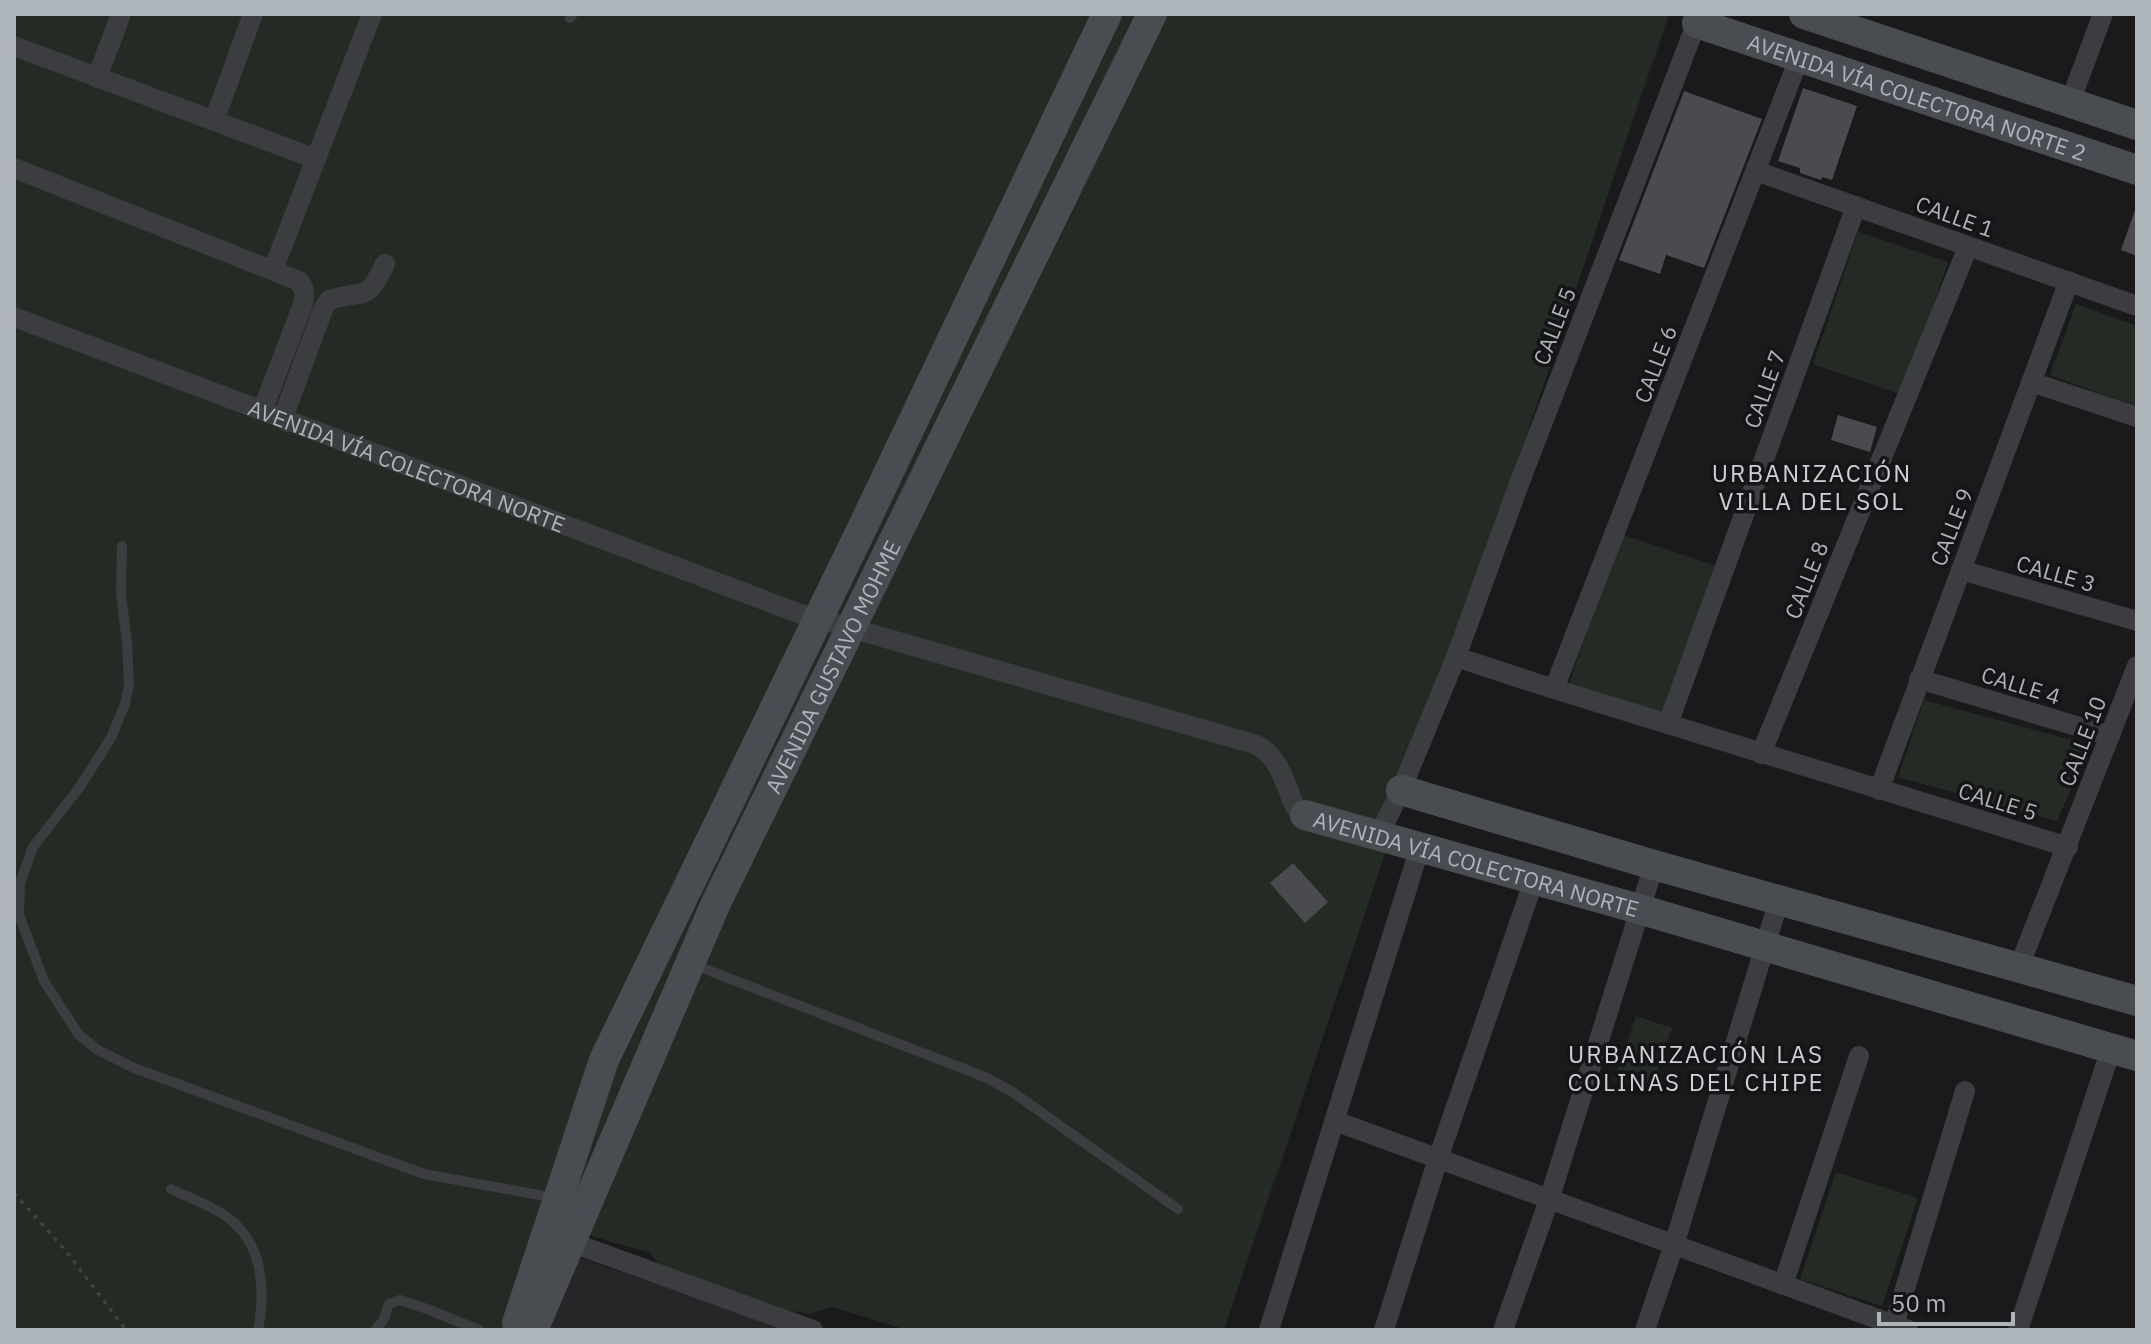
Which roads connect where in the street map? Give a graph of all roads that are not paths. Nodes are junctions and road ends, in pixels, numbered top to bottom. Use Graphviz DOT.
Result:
graph roads {
  1 [pos="121,14"];
  2 [pos="253,14"];
  3 [pos="372,14"];
  4 [pos="1107,14"];
  5 [pos="1152,14"];
  6 [pos="1804,14"];
  7 [pos="2103,14"];
  8 [pos="1698,18"];
  9 [pos="14,46"];
  10 [pos="1800,56"];
  11 [pos="97,78"];
  12 [pos="2070,102"];
  13 [pos="214,121"];
  14 [pos="2137,125"];
  15 [pos="316,159"];
  16 [pos="14,168"];
  17 [pos="2137,170"];
  18 [pos="1756,171"];
  19 [pos="1856,206"];
  20 [pos="1968,247"];
  21 [pos="385,264"];
  22 [pos="273,270"];
  23 [pos="2069,281"];
  24 [pos="2137,306"];
  25 [pos="14,317"];
  26 [pos="2031,382"];
  27 [pos="256,409"];
  28 [pos="2137,417"];
  29 [pos="287,422"];
  30 [pos="122,546"];
  31 [pos="1961,570"];
  32 [pos="808,616"];
  33 [pos="2137,621"];
  34 [pos="851,628"];
  35 [pos="1456,657"];
  36 [pos="2137,666"];
  37 [pos="1919,679"];
  38 [pos="1554,689"];
  39 [pos="1668,724"];
  40 [pos="2110,736"];
  41 [pos="1761,754"];
  42 [pos="1401,790"];
  43 [pos="1879,790"];
  44 [pos="1305,815"];
  45 [pos="1379,835"];
  46 [pos="1420,847"];
  47 [pos="2068,847"];
  48 [pos="1654,865"];
  49 [pos="1534,880"];
  50 [pos="1779,900"];
  51 [pos="1639,909"];
  52 [pos="1764,947"];
  53 [pos="690,963"];
  54 [pos="2019,967"];
  55 [pos="2136,997"];
  56 [pos="2124,1053"];
  57 [pos="1859,1056"];
  58 [pos="1965,1091"];
  59 [pos="1335,1121"];
  60 [pos="1438,1159"];
  61 [pos="171,1189"];
  62 [pos="558,1198"];
  63 [pos="1549,1200"];
  64 [pos="1178,1209"];
  65 [pos="570,1242"];
  66 [pos="1674,1245"];
  67 [pos="1783,1285"];
  68 [pos="1901,1328"];
  69 [pos="258,1330"];
  70 [pos="375,1330"];
  71 [pos="479,1330"];
  72 [pos="515,1330"];
  73 [pos="533,1330"];
  74 [pos="813,1330"];
  75 [pos="1269,1330"];
  76 [pos="1384,1330"];
  77 [pos="1503,1330"];
  78 [pos="1645,1330"];
  79 [pos="2018,1330"];
  1 -- 11 [label="street"];
  2 -- 13 [label="street"];
  3 -- 15 [label="street"];
  4 -- 32 [label="street, AVENIDA GUSTAVO MOHME"];
  5 -- 34 [label="street, AVENIDA GUSTAVO MOHME"];
  6 -- 12 [label="street, AVENIDA VÍA COLECTORA NORTE 2"];
  7 -- 12 [label="street"];
  8 -- 10 [label="street, AVENIDA VÍA COLECTORA NORTE 2"];
  8 -- 35 [label="street, CALLE 5"];
  9 -- 11 [label="street"];
  10 -- 17 [label="street, AVENIDA VÍA COLECTORA NORTE 2"];
  10 -- 18 [label="street, CALLE 6"];
  11 -- 13 [label="street"];
  12 -- 14 [label="street, AVENIDA VÍA COLECTORA NORTE 2"];
  13 -- 15 [label="street"];
  15 -- 22 [label="street"];
  16 -- 22 [label="street"];
  18 -- 19 [label="street, CALLE 1"];
  18 -- 38 [label="street, CALLE 6"];
  19 -- 20 [label="street, CALLE 1"];
  19 -- 39 [label="street, CALLE 7"];
  20 -- 23 [label="street, CALLE 1"];
  20 -- 41 [label="street, CALLE 8"];
  21 -- 29 [label="street"];
  22 -- 27 [label="street"];
  23 -- 24 [label="street, CALLE 1"];
  23 -- 26 [label="street, CALLE 9"];
  25 -- 27 [label="street, AVENIDA VÍA COLECTORA NORTE"];
  26 -- 28 [label="street"];
  26 -- 31 [label="street, CALLE 9"];
  27 -- 29 [label="street, AVENIDA VÍA COLECTORA NORTE"];
  29 -- 32 [label="street, AVENIDA VÍA COLECTORA NORTE"];
  30 -- 62 [label="lane"];
  31 -- 33 [label="street, CALLE 3"];
  31 -- 37 [label="street, CALLE 9"];
  32 -- 34 [label="street, AVENIDA VÍA COLECTORA NORTE"];
  32 -- 62 [label="street, AVENIDA GUSTAVO MOHME"];
  34 -- 44 [label="street, AVENIDA VÍA COLECTORA NORTE"];
  34 -- 53 [label="street, AVENIDA GUSTAVO MOHME"];
  35 -- 38 [label="street, CALLE 5"];
  35 -- 42 [label="street, CALLE 5"];
  36 -- 40 [label="street, CALLE 10"];
  37 -- 40 [label="street, CALLE 4"];
  37 -- 43 [label="street, CALLE 9"];
  38 -- 39 [label="street, CALLE 5"];
  39 -- 41 [label="street, CALLE 5"];
  40 -- 47 [label="street, CALLE 10"];
  41 -- 43 [label="street, CALLE 5"];
  42 -- 45 [label="street, CALLE 5"];
  42 -- 48 [label="street"];
  43 -- 47 [label="street, CALLE 5"];
  44 -- 45 [label="street, AVENIDA VÍA COLECTORA NORTE"];
  45 -- 46 [label="street, AVENIDA VÍA COLECTORA NORTE"];
  46 -- 49 [label="street, AVENIDA VÍA COLECTORA NORTE"];
  46 -- 59 [label="street"];
  47 -- 54 [label="street, CALLE 10"];
  48 -- 50 [label="street"];
  48 -- 51 [label="street"];
  49 -- 51 [label="street, AVENIDA VÍA COLECTORA NORTE"];
  49 -- 60 [label="street"];
  50 -- 52 [label="street"];
  50 -- 54 [label="street"];
  51 -- 52 [label="street, AVENIDA VÍA COLECTORA NORTE"];
  51 -- 63 [label="street"];
  52 -- 56 [label="street, AVENIDA VÍA COLECTORA NORTE"];
  52 -- 66 [label="street"];
  53 -- 64 [label="lane"];
  53 -- 65 [label="street, AVENIDA GUSTAVO MOHME"];
  54 -- 55 [label="street"];
  55 -- 56 [label="street"];
  56 -- 79 [label="street"];
  57 -- 67 [label="street"];
  58 -- 68 [label="street"];
  59 -- 60 [label="street"];
  59 -- 75 [label="street"];
  60 -- 63 [label="street"];
  60 -- 76 [label="street"];
  61 -- 69 [label="lane"];
  62 -- 72 [label="street, AVENIDA GUSTAVO MOHME"];
  63 -- 66 [label="street"];
  63 -- 77 [label="street"];
  65 -- 73 [label="street, AVENIDA GUSTAVO MOHME"];
  65 -- 74 [label="street"];
  66 -- 67 [label="street"];
  66 -- 78 [label="street"];
  67 -- 68 [label="street"];
  70 -- 71 [label="lane"];
}
